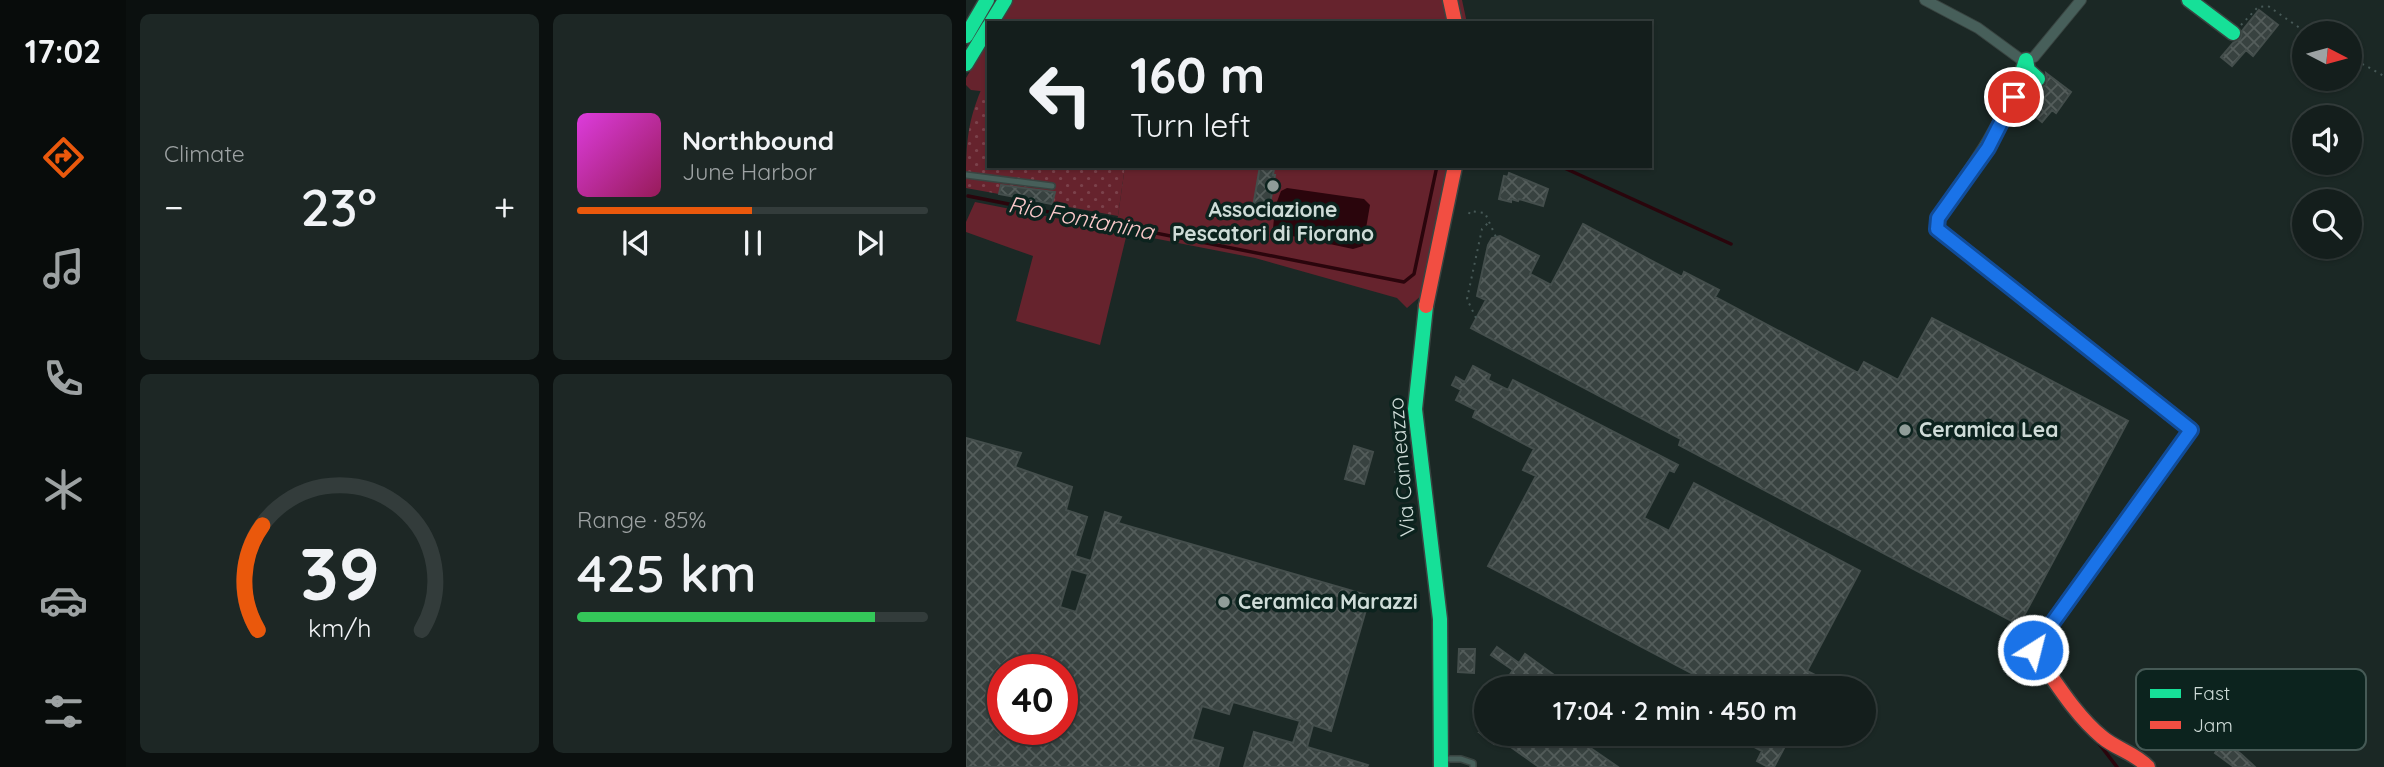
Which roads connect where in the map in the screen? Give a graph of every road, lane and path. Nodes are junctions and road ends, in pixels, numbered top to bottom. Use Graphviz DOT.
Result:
graph roads {
  1 [pos="987,0"];
  2 [pos="1004,0"];
  3 [pos="1450,0"];
  4 [pos="1925,0"];
  5 [pos="2081,0"];
  6 [pos="2189,0"];
  7 [pos="992,21"];
  8 [pos="1455,21"];
  9 [pos="2292,23"];
  10 [pos="987,29"];
  11 [pos="2233,33"];
  12 [pos="966,36"];
  13 [pos="2026,60"];
  14 [pos="966,64"];
  15 [pos="2362,64"];
  16 [pos="2384,76"];
  17 [pos="2038,79"];
  18 [pos="1455,168"];
  19 [pos="966,175"];
  20 [pos="1052,186"];
  21 [pos="1469,214"];
  22 [pos="1489,222"];
  23 [pos="1496,237"];
  24 [pos="1476,318"];
  25 [pos="1394,472"];
  26 [pos="1413,474"];
  27 [pos="1441,763"];
  28 [pos="1473,767"];
  29 [pos="2148,767"];
  1 -- 12 [label="street"];
  2 -- 7 [label="street"];
  3 -- 8 [label="street"];
  4 -- 13 [label="street"];
  5 -- 13 [label="street"];
  6 -- 11 [label="street"];
  9 -- 11 [label="path"];
  10 -- 14 [label="street"];
  13 -- 17 [label="street"];
  13 -- 29 [label="street"];
  15 -- 16 [label="path"];
  18 -- 27 [label="street, Via Cameazzo"];
  19 -- 20 [label="lane"];
  21 -- 22 [label="path"];
  22 -- 23 [label="path"];
  22 -- 24 [label="path"];
  25 -- 26 [label="path"];
  27 -- 28 [label="lane"];
}
